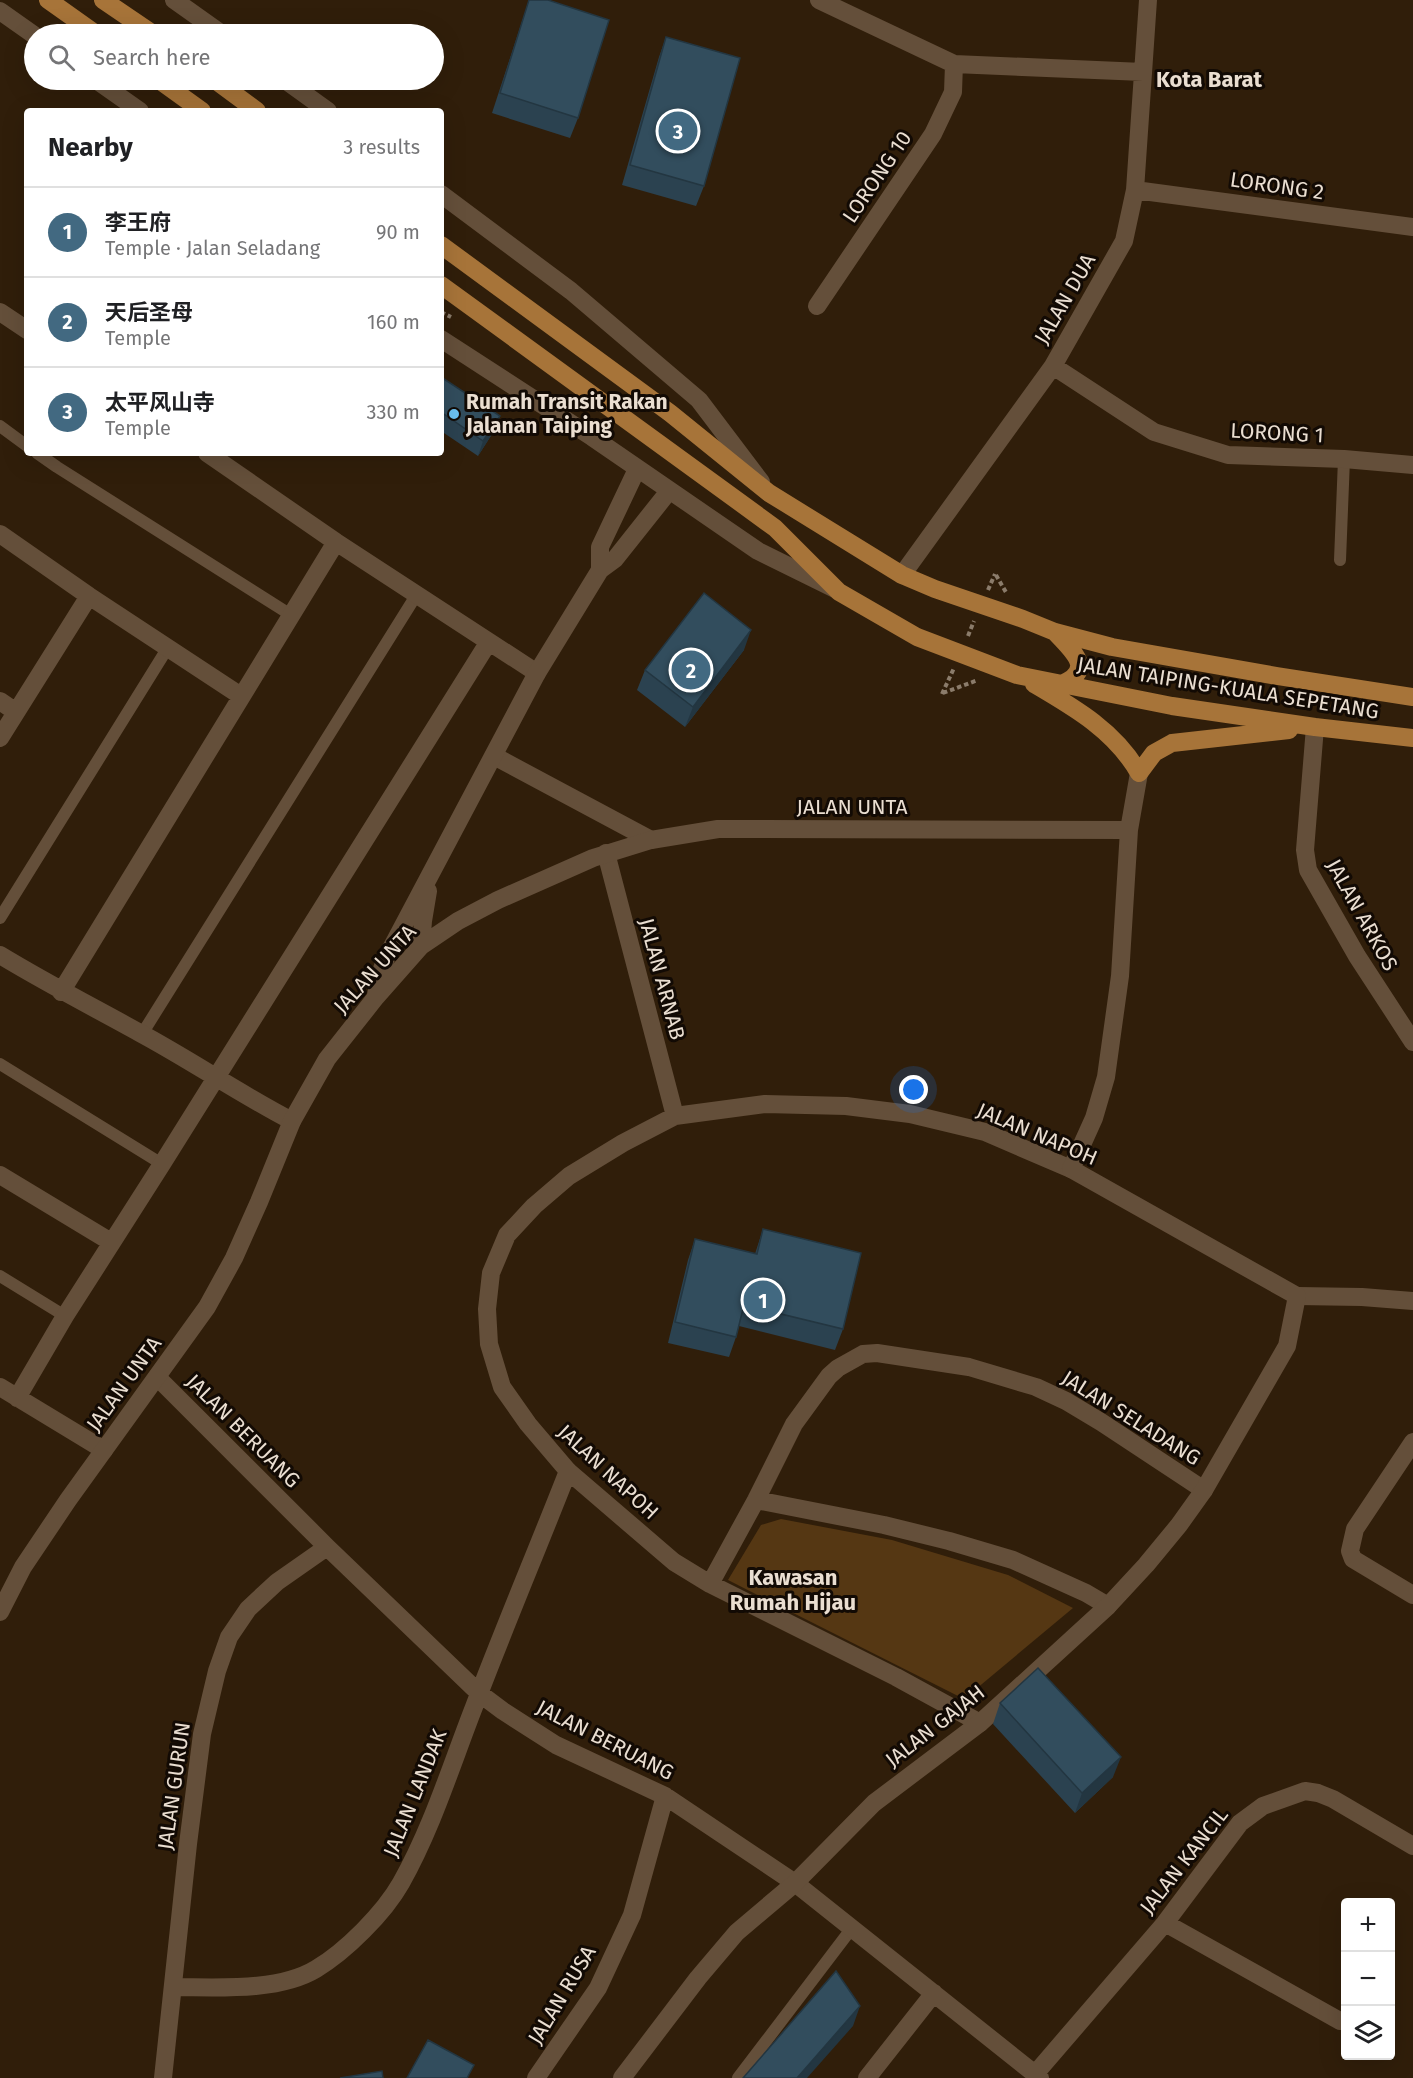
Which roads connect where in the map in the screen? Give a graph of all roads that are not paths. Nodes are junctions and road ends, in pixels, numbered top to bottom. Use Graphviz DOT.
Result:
graph roads {
  1 [pos="48,0"];
  2 [pos="103,0"];
  3 [pos="174,0"];
  4 [pos="819,0"];
  5 [pos="1148,0"];
  6 [pos="0,11"];
  7 [pos="82,24"];
  8 [pos="138,24"];
  9 [pos="208,24"];
  10 [pos="24,28"];
  11 [pos="954,64"];
  12 [pos="1143,72"];
  13 [pos="110,90"];
  14 [pos="173,90"];
  15 [pos="228,90"];
  16 [pos="299,90"];
  17 [pos="136,108"];
  18 [pos="198,108"];
  19 [pos="253,108"];
  20 [pos="324,108"];
  21 [pos="1135,190"];
  22 [pos="444,196"];
  23 [pos="1413,227"];
  24 [pos="444,247"];
  25 [pos="444,287"];
  26 [pos="817,306"];
  27 [pos="0,312"];
  28 [pos="24,328"];
  29 [pos="444,341"];
  30 [pos="1053,366"];
  31 [pos="0,426"];
  32 [pos="24,444"];
  33 [pos="41,456"];
  34 [pos="211,456"];
  35 [pos="1344,459"];
  36 [pos="1413,465"];
  37 [pos="637,469"];
  38 [pos="669,491"];
  39 [pos="769,493"];
  40 [pos="0,534"];
  41 [pos="336,542"];
  42 [pos="1340,560"];
  43 [pos="600,570"];
  44 [pos="902,574"];
  45 [pos="839,592"];
  46 [pos="417,594"];
  47 [pos="89,596"];
  48 [pos="291,615"];
  49 [pos="1055,632"];
  50 [pos="488,643"];
  51 [pos="167,649"];
  52 [pos="1010,672"];
  53 [pos="537,673"];
  54 [pos="1062,684"];
  55 [pos="241,696"];
  56 [pos="1413,697"];
  57 [pos="0,701"];
  58 [pos="16,712"];
  59 [pos="1315,727"];
  60 [pos="0,738"];
  61 [pos="1413,738"];
  62 [pos="494,756"];
  63 [pos="1139,773"];
  64 [pos="1129,830"];
  65 [pos="651,840"];
  66 [pos="606,853"];
  67 [pos="430,876"];
  68 [pos="0,918"];
  69 [pos="422,946"];
  70 [pos="0,955"];
  71 [pos="61,992"];
  72 [pos="376,997"];
  73 [pos="1410,1032"];
  74 [pos="142,1034"];
  75 [pos="0,1064"];
  76 [pos="215,1078"];
  77 [pos="675,1116"];
  78 [pos="292,1121"];
  79 [pos="162,1164"];
  80 [pos="1071,1169"];
  81 [pos="0,1175"];
  82 [pos="111,1242"];
  83 [pos="0,1276"];
  84 [pos="1297,1296"];
  85 [pos="1413,1301"];
  86 [pos="65,1316"];
  87 [pos="157,1377"];
  88 [pos="0,1387"];
  89 [pos="17,1398"];
  90 [pos="1413,1442"];
  91 [pos="104,1450"];
  92 [pos="568,1471"];
  93 [pos="1204,1490"];
  94 [pos="756,1500"];
  95 [pos="327,1547"];
  96 [pos="710,1584"];
  97 [pos="1413,1595"];
  98 [pos="1108,1606"];
  99 [pos="0,1612"];
  100 [pos="479,1693"];
  101 [pos="980,1723"];
  102 [pos="664,1796"];
  103 [pos="1413,1846"];
  104 [pos="795,1883"];
  105 [pos="1165,1923"];
  106 [pos="852,1928"];
  107 [pos="173,1987"];
  108 [pos="934,1993"];
  109 [pos="1340,2021"];
  110 [pos="1038,2076"];
  111 [pos="871,2077"];
  112 [pos="163,2078"];
  113 [pos="536,2078"];
  114 [pos="622,2078"];
  115 [pos="738,2078"];
  1 -- 7 [label="main road"];
  2 -- 8 [label="main road"];
  3 -- 9 [label="street"];
  4 -- 11 [label="street"];
  5 -- 12 [label="street, JALAN DUA"];
  6 -- 10 [label="street"];
  11 -- 12 [label="street"];
  11 -- 26 [label="street, LORONG 10"];
  12 -- 21 [label="street, JALAN DUA"];
  13 -- 17 [label="street"];
  14 -- 18 [label="main road"];
  15 -- 19 [label="main road"];
  16 -- 20 [label="street"];
  21 -- 23 [label="street, LORONG 2"];
  21 -- 30 [label="street, JALAN DUA"];
  22 -- 39 [label="street"];
  24 -- 39 [label="main road, JALAN TAIPING-KUALA SEPETANG"];
  25 -- 45 [label="main road, JALAN TAIPING-KUALA SEPETANG"];
  27 -- 28 [label="street"];
  29 -- 37 [label="street"];
  30 -- 35 [label="street, LORONG 1"];
  30 -- 44 [label="street, JALAN DUA"];
  31 -- 32 [label="lane"];
  33 -- 48 [label="lane"];
  34 -- 41 [label="street"];
  35 -- 36 [label="street, LORONG 1"];
  35 -- 42 [label="lane"];
  37 -- 38 [label="street"];
  37 -- 43 [label="street"];
  38 -- 43 [label="street"];
  38 -- 45 [label="street"];
  39 -- 44 [label="main road, JALAN TAIPING-KUALA SEPETANG"];
  40 -- 47 [label="street"];
  41 -- 46 [label="street"];
  41 -- 48 [label="street"];
  43 -- 53 [label="street"];
  44 -- 49 [label="main road, JALAN TAIPING-KUALA SEPETANG"];
  45 -- 52 [label="main road, JALAN TAIPING-KUALA SEPETANG"];
  46 -- 50 [label="street"];
  46 -- 74 [label="lane"];
  47 -- 51 [label="street"];
  47 -- 58 [label="street"];
  48 -- 55 [label="street"];
  49 -- 54 [label="main road"];
  49 -- 56 [label="main road, JALAN TAIPING-KUALA SEPETANG"];
  50 -- 53 [label="street"];
  50 -- 76 [label="street"];
  51 -- 55 [label="street"];
  51 -- 68 [label="lane"];
  52 -- 54 [label="main road, JALAN TAIPING-KUALA SEPETANG"];
  52 -- 63 [label="main road"];
  53 -- 62 [label="street"];
  54 -- 59 [label="main road, JALAN TAIPING-KUALA SEPETANG"];
  55 -- 71 [label="street"];
  57 -- 58 [label="street"];
  58 -- 60 [label="street"];
  59 -- 61 [label="main road, JALAN TAIPING-KUALA SEPETANG"];
  59 -- 63 [label="main road"];
  59 -- 73 [label="street, JALAN ARKOS"];
  62 -- 65 [label="street"];
  62 -- 67 [label="street"];
  63 -- 64 [label="street"];
  64 -- 65 [label="street, JALAN UNTA"];
  64 -- 80 [label="street"];
  65 -- 66 [label="street, JALAN UNTA"];
  66 -- 69 [label="street, JALAN UNTA"];
  66 -- 77 [label="street, JALAN ARNAB"];
  67 -- 69 [label="street"];
  67 -- 72 [label="street"];
  69 -- 72 [label="street, JALAN UNTA"];
  70 -- 71 [label="street"];
  71 -- 74 [label="street"];
  72 -- 78 [label="street, JALAN UNTA"];
  74 -- 76 [label="street"];
  75 -- 79 [label="lane"];
  76 -- 78 [label="street"];
  76 -- 79 [label="street"];
  77 -- 80 [label="street, JALAN NAPOH"];
  77 -- 92 [label="street, JALAN NAPOH"];
  78 -- 87 [label="street, JALAN UNTA"];
  79 -- 82 [label="street"];
  80 -- 84 [label="street, JALAN NAPOH"];
  81 -- 82 [label="street"];
  82 -- 86 [label="street"];
  83 -- 86 [label="lane"];
  84 -- 85 [label="street, JALAN NAPOH"];
  84 -- 93 [label="street, JALAN GAJAH"];
  86 -- 89 [label="street"];
  87 -- 91 [label="street, JALAN UNTA"];
  87 -- 95 [label="street, JALAN BERUANG"];
  88 -- 89 [label="street"];
  89 -- 91 [label="street"];
  90 -- 97 [label="street"];
  91 -- 99 [label="street, JALAN UNTA"];
  92 -- 96 [label="street, JALAN NAPOH"];
  92 -- 100 [label="street, JALAN LANDAK"];
  93 -- 94 [label="street, JALAN SELADANG"];
  93 -- 98 [label="street, JALAN GAJAH"];
  94 -- 96 [label="street, JALAN SELADANG"];
  94 -- 98 [label="street"];
  95 -- 100 [label="street, JALAN BERUANG"];
  95 -- 107 [label="street, JALAN GURUN"];
  96 -- 101 [label="street, JALAN NAPOH"];
  98 -- 101 [label="street, JALAN GAJAH"];
  100 -- 102 [label="street, JALAN BERUANG"];
  100 -- 107 [label="street, JALAN LANDAK"];
  101 -- 104 [label="street, JALAN GAJAH"];
  102 -- 104 [label="street, JALAN BERUANG"];
  102 -- 113 [label="street, JALAN RUSA"];
  103 -- 105 [label="street, JALAN KANCIL"];
  104 -- 106 [label="street, JALAN BERUANG"];
  104 -- 114 [label="street, JALAN GAJAH"];
  105 -- 109 [label="street"];
  105 -- 110 [label="street, JALAN KANCIL"];
  106 -- 108 [label="street, JALAN BERUANG"];
  106 -- 115 [label="lane"];
  107 -- 112 [label="street, JALAN GURUN"];
  108 -- 110 [label="street, JALAN BERUANG"];
  108 -- 111 [label="street"];
}
